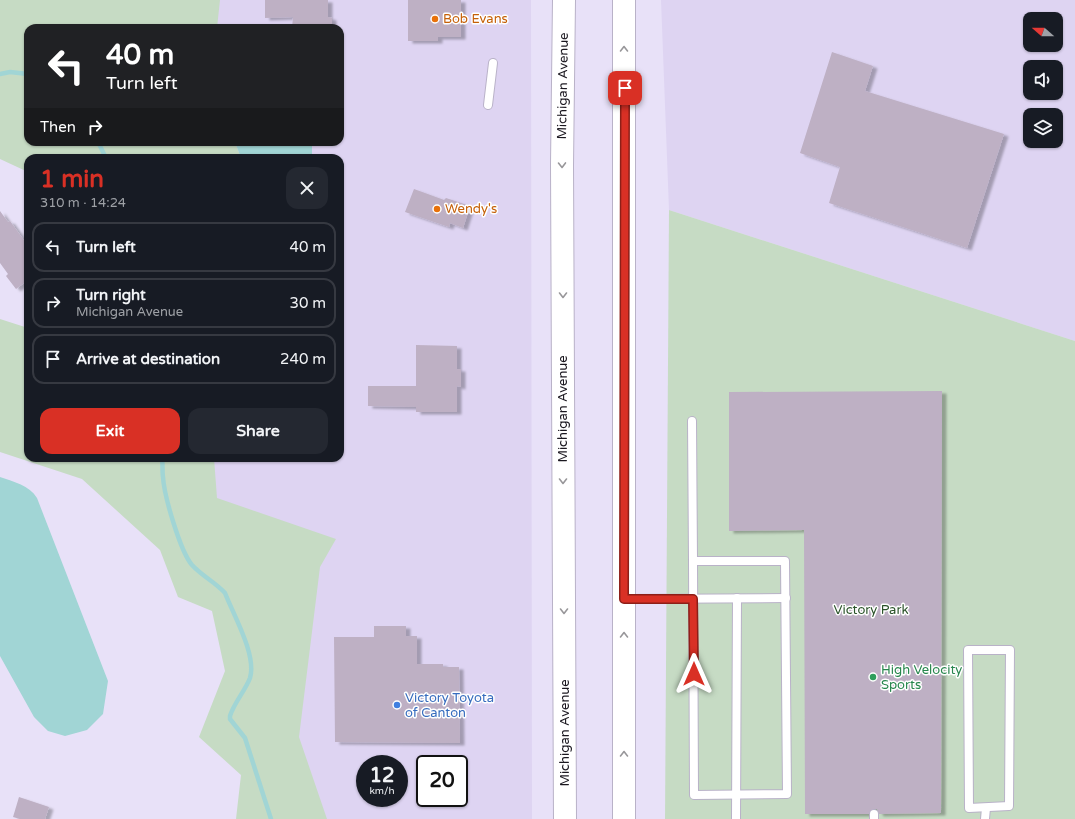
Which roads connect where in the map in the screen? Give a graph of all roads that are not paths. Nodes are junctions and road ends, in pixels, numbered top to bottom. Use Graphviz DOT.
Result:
graph roads {
  1 [pos="564,0"];
  2 [pos="624,0"];
  3 [pos="493,63"];
  4 [pos="488,105"];
  5 [pos="692,421"];
  6 [pos="693,561"];
  7 [pos="737,598"];
  8 [pos="786,598"];
  9 [pos="624,599"];
  10 [pos="693,599"];
  11 [pos="565,687"];
  12 [pos="736,794"];
  13 [pos="986,808"];
  14 [pos="565,819"];
  15 [pos="577,819"];
  16 [pos="624,819"];
  17 [pos="736,819"];
  18 [pos="985,819"];
  1 -- 11 [label="main road, Michigan Avenue, one-way"];
  9 -- 2 [label="main road, one-way"];
  3 -- 4 [label="lane"];
  5 -- 6 [label="lane"];
  6 -- 8 [label="lane"];
  6 -- 10 [label="lane"];
  7 -- 8 [label="lane"];
  7 -- 10 [label="lane"];
  7 -- 12 [label="lane"];
  8 -- 12 [label="lane"];
  9 -- 10 [label="lane"];
  16 -- 9 [label="main road, one-way"];
  10 -- 12 [label="lane"];
  11 -- 14 [label="main road, Michigan Avenue"];
  11 -- 15 [label="main road"];
  12 -- 17 [label="lane"];
  13 -- 13 [label="lane"];
  13 -- 18 [label="lane"];
}
